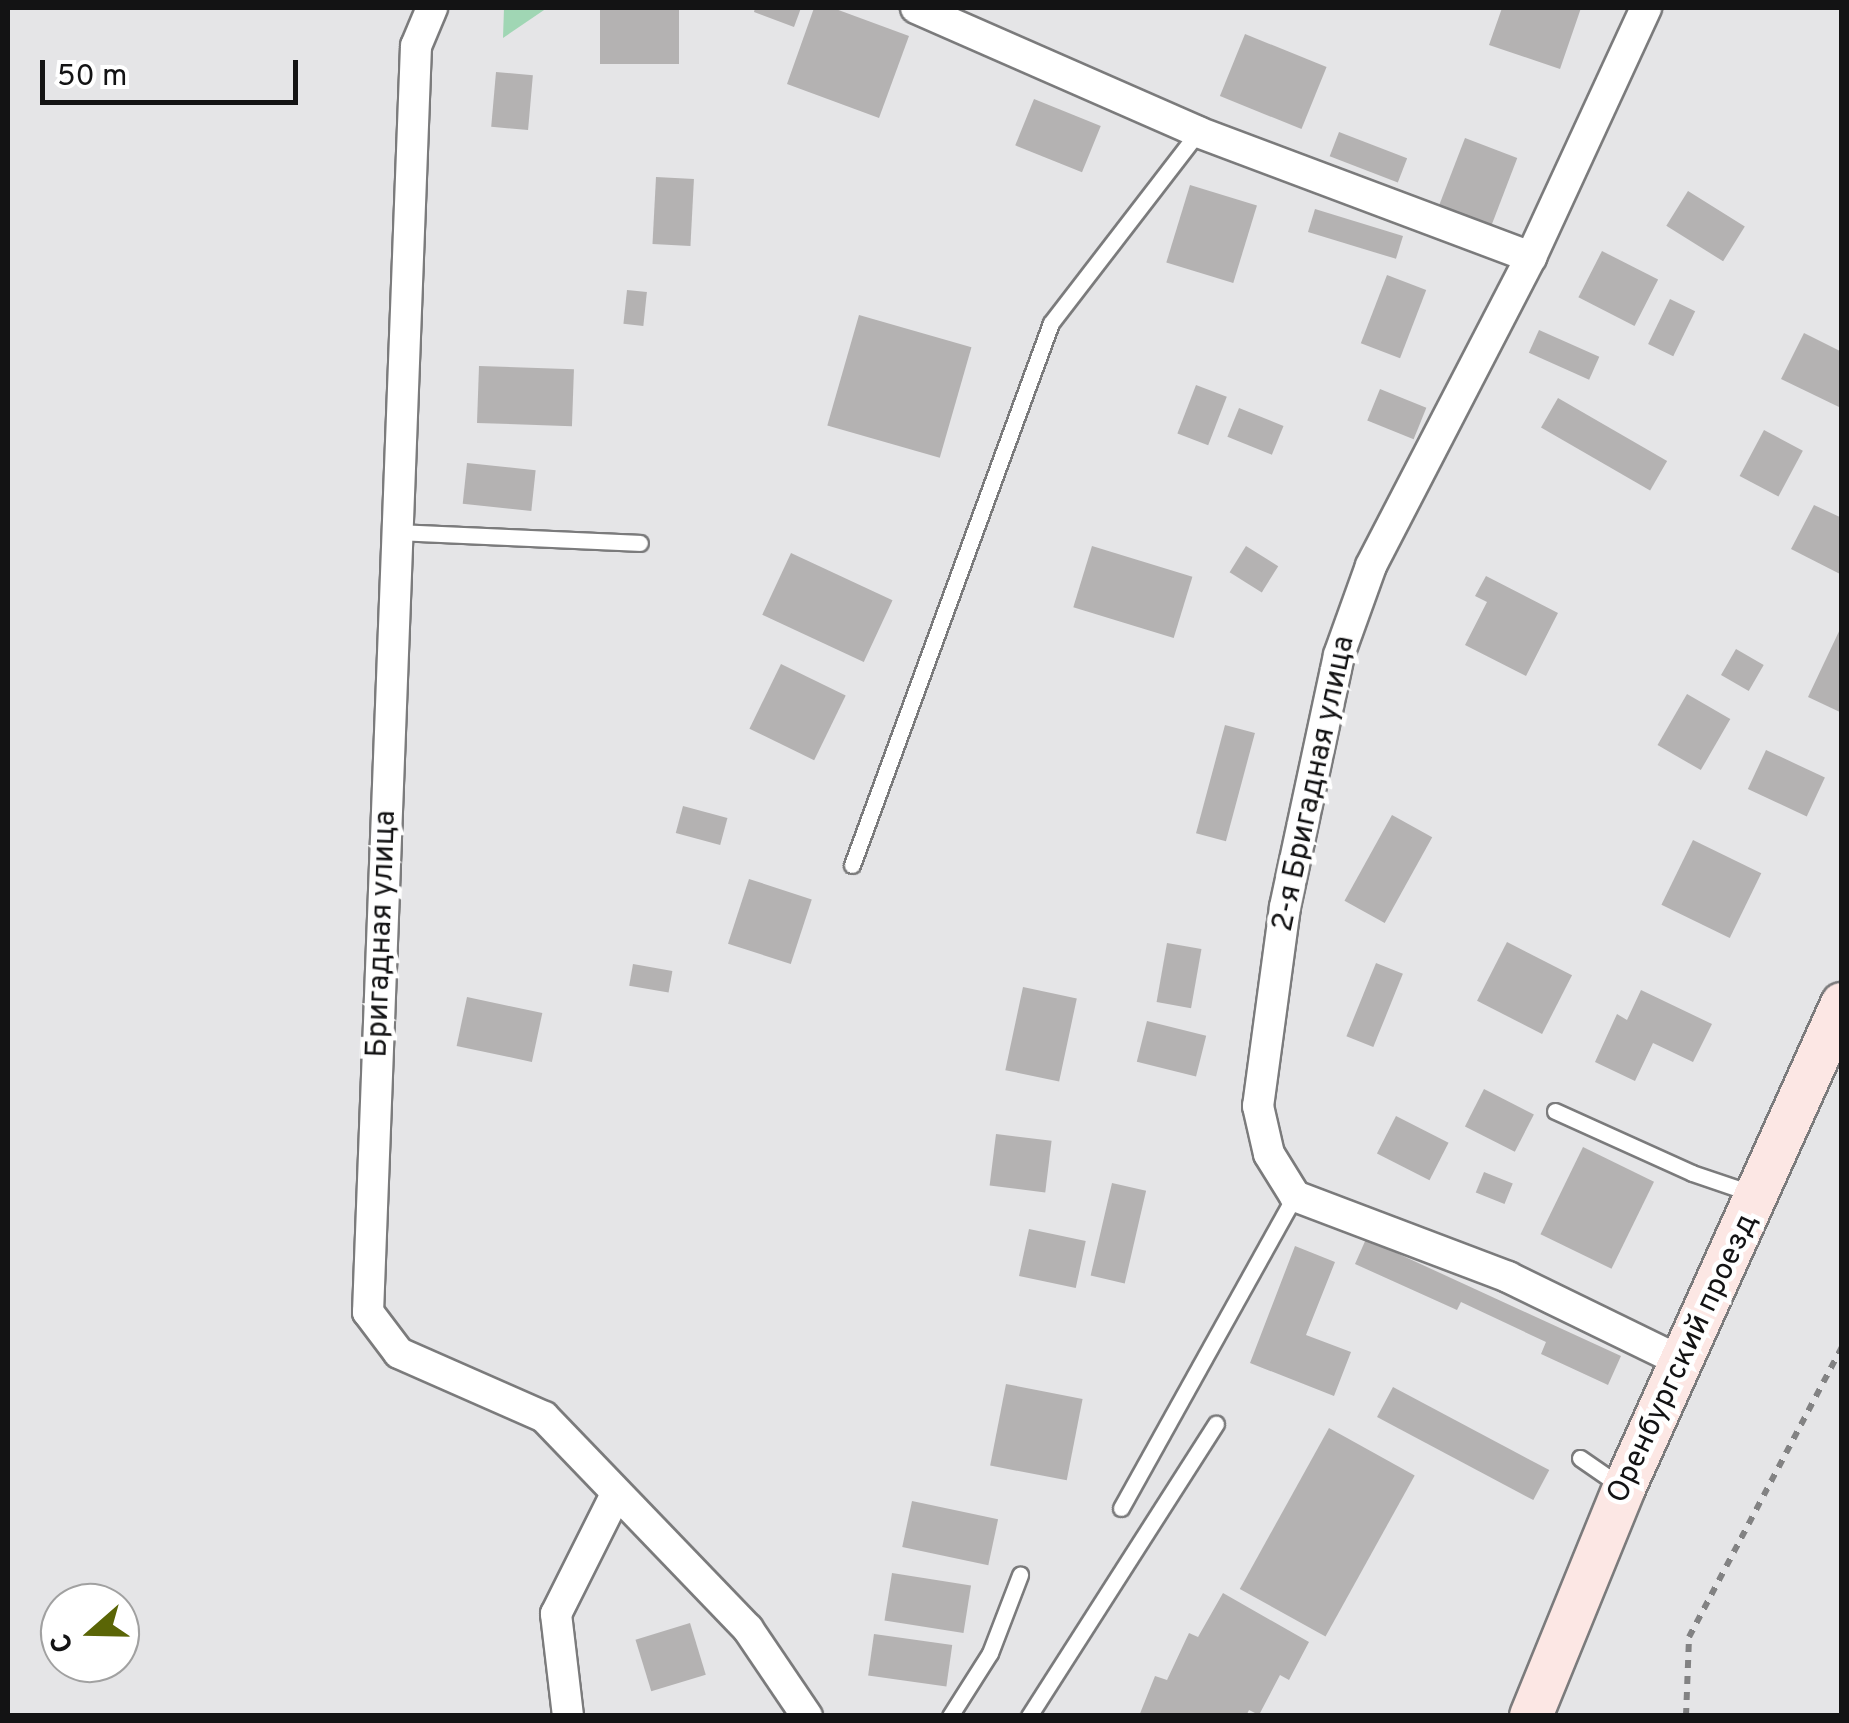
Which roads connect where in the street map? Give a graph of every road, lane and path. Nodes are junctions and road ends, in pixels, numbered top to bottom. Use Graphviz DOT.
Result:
graph roads {
  1 [pos="432,8"];
  2 [pos="916,8"];
  3 [pos="1646,8"];
  4 [pos="1198,132"];
  5 [pos="1530,257"];
  6 [pos="398,532"];
  7 [pos="640,543"];
  8 [pos="852,865"];
  9 [pos="1842,1004"];
  10 [pos="1554,1111"];
  11 [pos="1295,1196"];
  12 [pos="1758,1196"];
  13 [pos="1842,1347"];
  14 [pos="1682,1362"];
  15 [pos="1216,1424"];
  16 [pos="1580,1458"];
  17 [pos="1624,1488"];
  18 [pos="616,1494"];
  19 [pos="1121,1508"];
  20 [pos="1020,1575"];
  21 [pos="568,1716"];
  22 [pos="807,1716"];
  23 [pos="950,1716"];
  24 [pos="1030,1716"];
  25 [pos="1531,1716"];
  26 [pos="1686,1716"];
  1 -- 6 [label="street, Бригадная улица"];
  2 -- 4 [label="street"];
  3 -- 5 [label="street, 2-я Бригадная улица"];
  4 -- 5 [label="street"];
  4 -- 8 [label="lane"];
  5 -- 11 [label="street, 2-я Бригадная улица"];
  6 -- 7 [label="lane"];
  6 -- 18 [label="street, Бригадная улица"];
  9 -- 12 [label="main road, Оренбургский проезд"];
  10 -- 12 [label="lane"];
  11 -- 14 [label="street"];
  11 -- 19 [label="lane"];
  12 -- 14 [label="main road, Оренбургский проезд"];
  13 -- 26 [label="path"];
  14 -- 17 [label="main road, Оренбургский проезд"];
  15 -- 24 [label="lane"];
  16 -- 17 [label="lane"];
  17 -- 25 [label="main road, Оренбургский проезд"];
  18 -- 21 [label="street"];
  18 -- 22 [label="street, Бригадная улица"];
  20 -- 23 [label="lane"];
}
